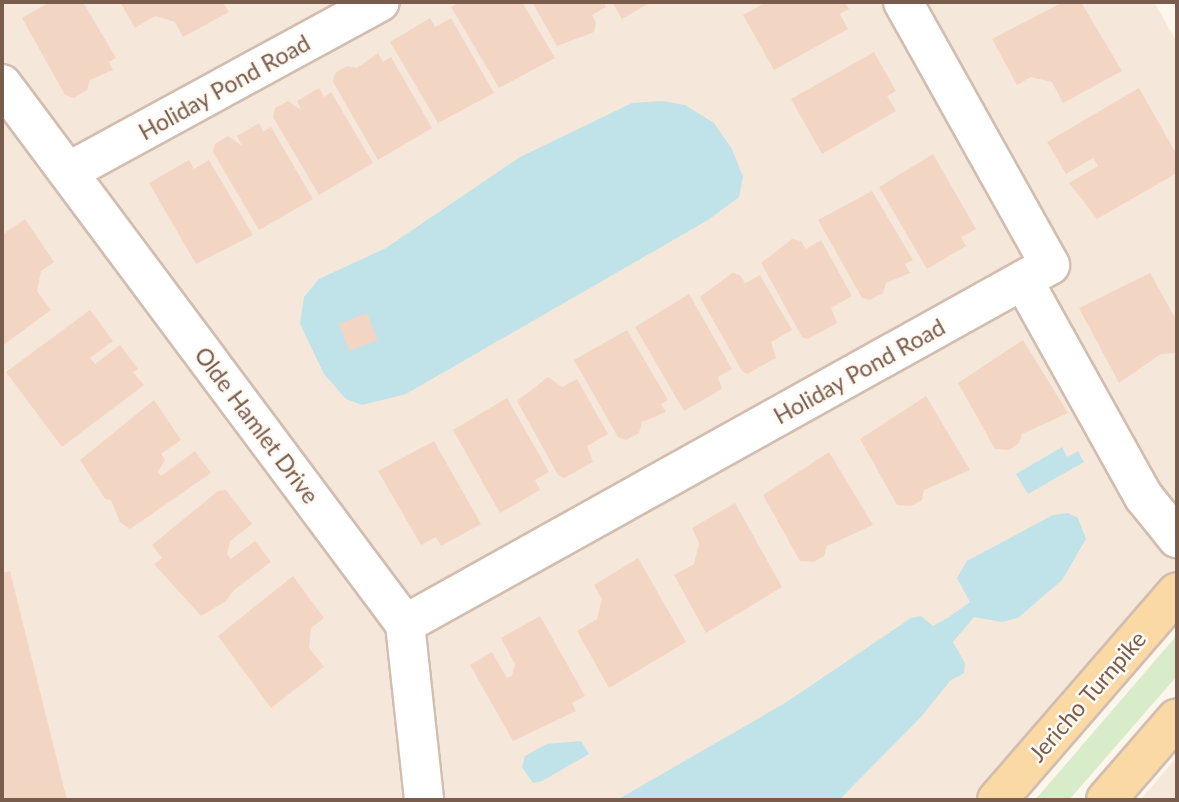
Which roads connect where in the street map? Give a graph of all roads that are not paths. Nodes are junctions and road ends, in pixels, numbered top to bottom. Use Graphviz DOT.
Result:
graph roads {
  1 [pos="380,2"];
  2 [pos="903,2"];
  3 [pos="2,84"];
  4 [pos="68,172"];
  5 [pos="1023,281"];
  6 [pos="1177,538"];
  7 [pos="1177,592"];
  8 [pos="405,624"];
  9 [pos="1177,718"];
  10 [pos="424,800"];
  11 [pos="997,800"];
  12 [pos="1106,800"];
  1 -- 4 [label="street, Holiday Pond Road"];
  2 -- 5 [label="street, Holiday Pond Road"];
  3 -- 4 [label="street, Olde Hamlet Drive"];
  4 -- 8 [label="street, Olde Hamlet Drive"];
  5 -- 6 [label="street"];
  5 -- 8 [label="street, Holiday Pond Road"];
  7 -- 11 [label="main road, Jericho Turnpike"];
  8 -- 10 [label="street"];
  9 -- 12 [label="main road"];
}
